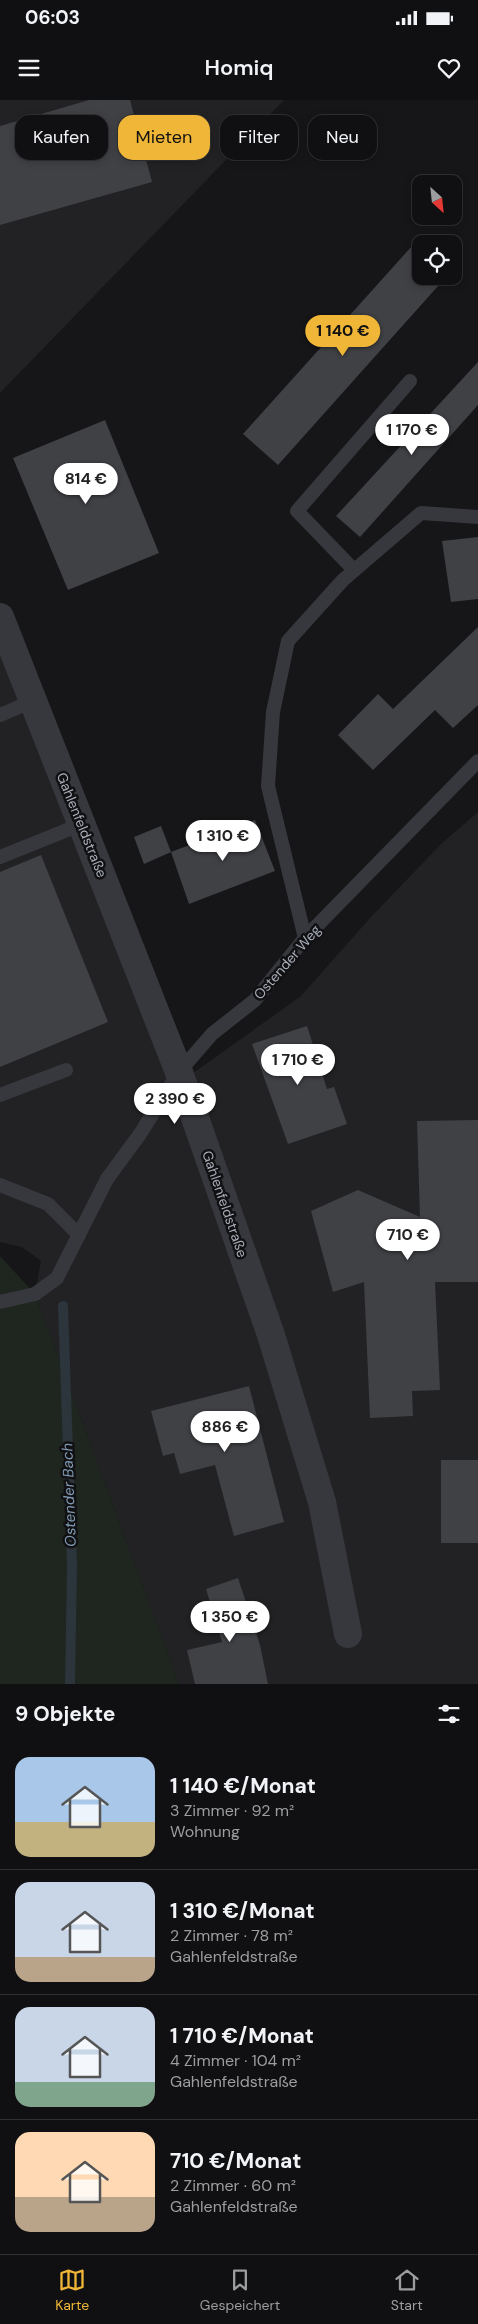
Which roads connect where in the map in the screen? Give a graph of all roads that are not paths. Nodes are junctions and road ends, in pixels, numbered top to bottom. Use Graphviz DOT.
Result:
graph roads {
  1 [pos="410,381"];
  2 [pos="478,517"];
  3 [pos="354,570"];
  4 [pos="1,624"];
  5 [pos="33,701"];
  6 [pos="0,715"];
  7 [pos="478,761"];
  8 [pos="82,824"];
  9 [pos="0,857"];
  10 [pos="305,938"];
  11 [pos="66,1070"];
  12 [pos="179,1072"];
  13 [pos="0,1096"];
  14 [pos="0,1184"];
  15 [pos="79,1235"];
  16 [pos="0,1302"];
  17 [pos="348,1634"];
  1 -- 3 [label="lane"];
  2 -- 3 [label="lane"];
  3 -- 10 [label="lane"];
  4 -- 5 [label="street, Gahlenfeldstraße"];
  5 -- 6 [label="lane"];
  5 -- 8 [label="street, Gahlenfeldstraße"];
  7 -- 10 [label="lane, Ostender Weg"];
  8 -- 9 [label="lane"];
  8 -- 12 [label="street, Gahlenfeldstraße"];
  10 -- 12 [label="lane, Ostender Weg"];
  11 -- 13 [label="lane"];
  12 -- 15 [label="lane, Ostender Weg"];
  12 -- 17 [label="street, Gahlenfeldstraße"];
  14 -- 15 [label="lane"];
  15 -- 16 [label="lane, Ostender Weg"];
}
